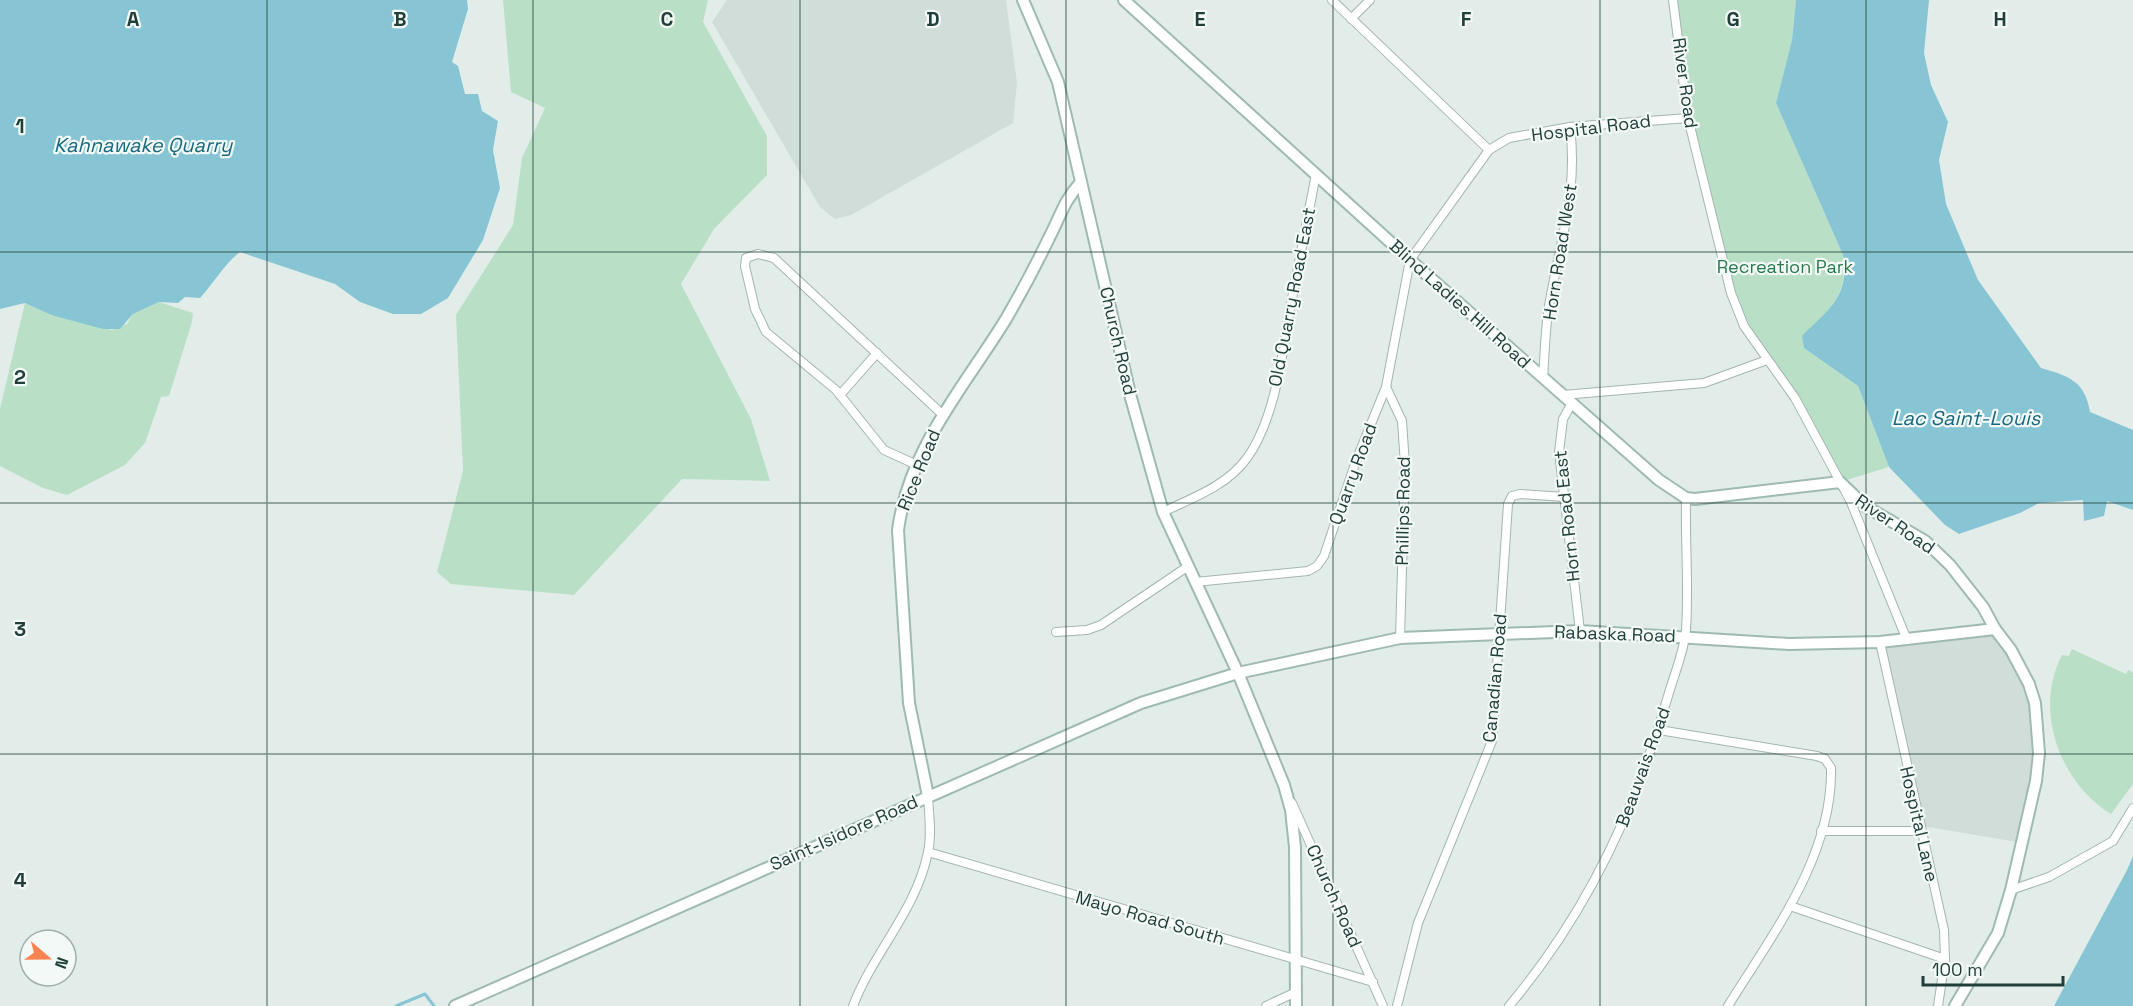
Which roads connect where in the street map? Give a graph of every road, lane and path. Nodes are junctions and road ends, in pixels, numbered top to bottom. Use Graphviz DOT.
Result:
graph roads {
  1 [pos="1023,0"];
  2 [pos="1124,0"];
  3 [pos="1332,0"];
  4 [pos="1370,0"];
  5 [pos="1673,0"];
  6 [pos="1351,19"];
  7 [pos="1688,118"];
  8 [pos="1570,127"];
  9 [pos="1489,150"];
  10 [pos="1316,174"];
  11 [pos="1081,182"];
  12 [pos="1410,260"];
  13 [pos="877,353"];
  14 [pos="1767,360"];
  15 [pos="1543,378"];
  16 [pos="1386,387"];
  17 [pos="840,395"];
  18 [pos="1567,399"];
  19 [pos="942,414"];
  20 [pos="917,465"];
  21 [pos="1840,482"];
  22 [pos="1565,497"];
  23 [pos="1686,498"];
  24 [pos="1163,512"];
  25 [pos="1187,567"];
  26 [pos="1195,582"];
  27 [pos="1995,629"];
  28 [pos="1580,631"];
  29 [pos="1500,632"];
  30 [pos="1056,633"];
  31 [pos="1685,637"];
  32 [pos="1400,638"];
  33 [pos="1906,639"];
  34 [pos="1880,642"];
  35 [pos="1238,673"];
  36 [pos="1659,730"];
  37 [pos="1284,785"];
  38 [pos="928,796"];
  39 [pos="2133,808"];
  40 [pos="1821,831"];
  41 [pos="1920,831"];
  42 [pos="928,852"];
  43 [pos="2011,890"];
  44 [pos="1790,906"];
  45 [pos="1945,959"];
  46 [pos="1296,961"];
  47 [pos="1372,982"];
  48 [pos="1296,992"];
  49 [pos="455,1006"];
  50 [pos="853,1006"];
  51 [pos="1266,1006"];
  52 [pos="1296,1006"];
  53 [pos="1383,1006"];
  54 [pos="1397,1006"];
  55 [pos="1509,1006"];
  56 [pos="1728,1006"];
  57 [pos="1938,1006"];
  58 [pos="1954,1006"];
  1 -- 11 [label="street, Church Road"];
  2 -- 10 [label="street, Blind Ladies Hill Road"];
  3 -- 6 [label="street"];
  4 -- 6 [label="street"];
  5 -- 7 [label="street, River Road"];
  6 -- 9 [label="street"];
  7 -- 8 [label="street, Hospital Road"];
  7 -- 14 [label="street, River Road"];
  8 -- 9 [label="street, Hospital Road"];
  8 -- 15 [label="street, Horn Road West"];
  9 -- 12 [label="street, Hospital Road"];
  10 -- 12 [label="street, Blind Ladies Hill Road"];
  10 -- 24 [label="street, Old Quarry Road East"];
  11 -- 19 [label="street, Rice Road"];
  11 -- 24 [label="street, Church Road"];
  12 -- 15 [label="street, Blind Ladies Hill Road"];
  12 -- 16 [label="street, Quarry Road"];
  13 -- 17 [label="street"];
  13 -- 17 [label="street"];
  13 -- 19 [label="street"];
  14 -- 18 [label="street"];
  14 -- 21 [label="street, River Road"];
  15 -- 18 [label="street, Blind Ladies Hill Road"];
  16 -- 26 [label="street, Quarry Road"];
  16 -- 32 [label="street, Phillips Road"];
  17 -- 20 [label="street"];
  18 -- 22 [label="street, Horn Road East"];
  18 -- 23 [label="street, Blind Ladies Hill Road"];
  19 -- 20 [label="street, Rice Road"];
  20 -- 38 [label="street, Rice Road"];
  21 -- 23 [label="street"];
  21 -- 27 [label="street, River Road"];
  21 -- 33 [label="street"];
  22 -- 28 [label="street, Horn Road East"];
  22 -- 29 [label="street, Canadian Road"];
  23 -- 31 [label="street, Beauvais Road"];
  24 -- 25 [label="street, Church Road"];
  25 -- 26 [label="street, Church Road"];
  25 -- 30 [label="street"];
  26 -- 35 [label="street, Church Road"];
  27 -- 33 [label="street, Rabaska Road"];
  27 -- 43 [label="street, River Road"];
  28 -- 29 [label="street, Rabaska Road"];
  28 -- 31 [label="street, Rabaska Road"];
  29 -- 32 [label="street, Rabaska Road"];
  29 -- 54 [label="street, Canadian Road"];
  31 -- 34 [label="street, Rabaska Road"];
  31 -- 36 [label="street, Beauvais Road"];
  32 -- 35 [label="street, Rabaska Road"];
  33 -- 34 [label="street, Rabaska Road"];
  34 -- 41 [label="street, Hospital Lane"];
  35 -- 37 [label="street, Church Road"];
  35 -- 38 [label="street, Saint-Isidore Road"];
  36 -- 40 [label="street"];
  36 -- 55 [label="street, Beauvais Road"];
  37 -- 46 [label="street, Church Road"];
  37 -- 47 [label="street, Church Road"];
  38 -- 42 [label="street"];
  38 -- 49 [label="street, Saint-Isidore Road"];
  39 -- 43 [label="street"];
  40 -- 41 [label="street"];
  40 -- 44 [label="street"];
  41 -- 45 [label="street, Hospital Lane"];
  42 -- 46 [label="street, Mayo Road South"];
  42 -- 50 [label="street"];
  43 -- 58 [label="street, River Road"];
  44 -- 45 [label="street"];
  44 -- 56 [label="street"];
  45 -- 57 [label="street, Hospital Lane"];
  46 -- 47 [label="street, Mayo Road South"];
  46 -- 48 [label="street, Church Road"];
  47 -- 53 [label="street, Church Road"];
  48 -- 51 [label="street"];
  48 -- 52 [label="street, Church Road"];
}
